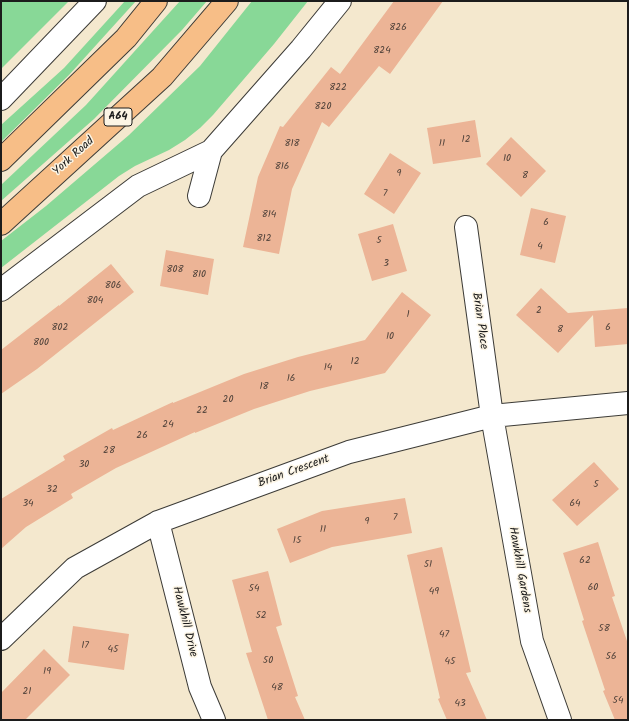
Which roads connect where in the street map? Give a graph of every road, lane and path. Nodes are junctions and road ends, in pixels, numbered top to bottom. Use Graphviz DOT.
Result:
graph roads {
  1 [pos="96,1"];
  2 [pos="156,1"];
  3 [pos="227,1"];
  4 [pos="340,1"];
  5 [pos="1,99"];
  6 [pos="211,151"];
  7 [pos="1,160"];
  8 [pos="199,196"];
  9 [pos="1,224"];
  10 [pos="466,227"];
  11 [pos="1,290"];
  12 [pos="628,403"];
  13 [pos="492,416"];
  14 [pos="158,522"];
  15 [pos="1,639"];
  16 [pos="214,720"];
  17 [pos="560,720"];
  1 -- 5 [label="street"];
  2 -- 7 [label="highway"];
  3 -- 9 [label="highway, York Road / A64"];
  4 -- 6 [label="street"];
  6 -- 8 [label="street"];
  6 -- 11 [label="street"];
  10 -- 13 [label="street, Brian Place"];
  12 -- 13 [label="street, Brian Crescent"];
  13 -- 14 [label="street, Brian Crescent"];
  13 -- 17 [label="street, Hawkhill Gardens"];
  14 -- 15 [label="street, Brian Crescent"];
  14 -- 16 [label="street, Hawkhill Drive"];
}
